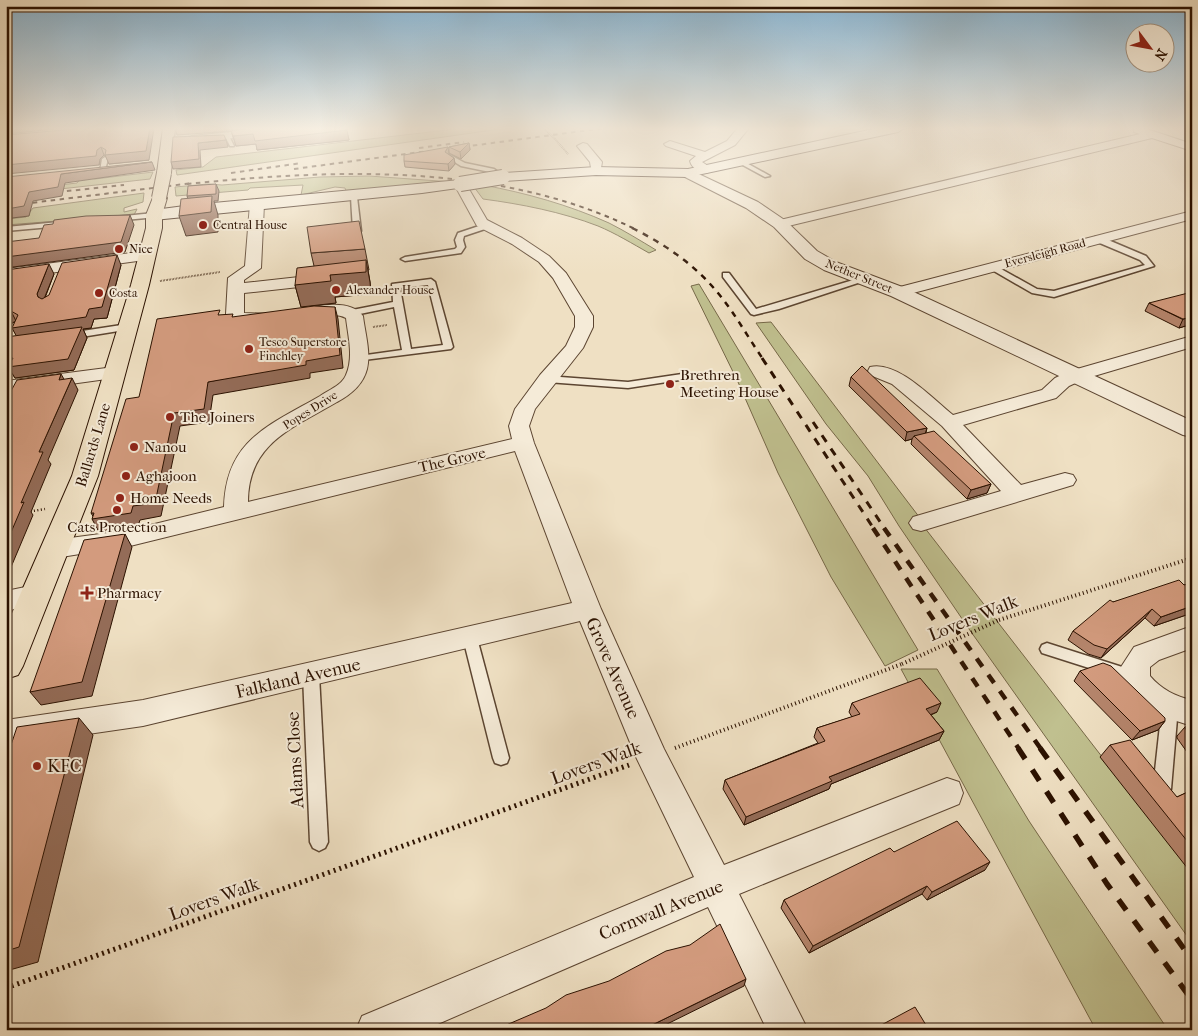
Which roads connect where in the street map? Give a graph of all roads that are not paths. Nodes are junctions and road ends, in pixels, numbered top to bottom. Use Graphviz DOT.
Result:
graph roads {
  1 [pos="163,176"];
  2 [pos="515,176"];
  3 [pos="714,176"];
  4 [pos="979,176"];
  5 [pos="505,177"];
  6 [pos="460,184"];
  7 [pos="354,197"];
  8 [pos="257,204"];
  9 [pos="224,206"];
  10 [pos="157,211"];
  11 [pos="1192,214"];
  12 [pos="108,220"];
  13 [pos="71,223"];
  14 [pos="780,224"];
  15 [pos="485,226"];
  16 [pos="6,229"];
  17 [pos="357,231"];
  18 [pos="1098,239"];
  19 [pos="146,256"];
  20 [pos="405,259"];
  21 [pos="991,267"];
  22 [pos="8,273"];
  23 [pos="726,275"];
  24 [pos="337,278"];
  25 [pos="863,280"];
  26 [pos="236,283"];
  27 [pos="898,292"];
  28 [pos="398,304"];
  29 [pos="350,313"];
  30 [pos="128,327"];
  31 [pos="63,337"];
  32 [pos="1192,341"];
  33 [pos="407,352"];
  34 [pos="359,359"];
  35 [pos="876,371"];
  36 [pos="114,373"];
  37 [pos="682,377"];
  38 [pos="1070,378"];
  39 [pos="547,379"];
  40 [pos="13,390"];
  41 [pos="949,422"];
  42 [pos="1192,430"];
  43 [pos="522,443"];
  44 [pos="1065,480"];
  45 [pos="1017,494"];
  46 [pos="236,512"];
  47 [pos="921,523"];
  48 [pos="55,549"];
  49 [pos="21,598"];
  50 [pos="588,609"];
  51 [pos="1192,637"];
  52 [pos="470,638"];
  53 [pos="1047,649"];
  54 [pos="6,666"];
  55 [pos="311,675"];
  56 [pos="1136,677"];
  57 [pos="1181,710"];
  58 [pos="6,733"];
  59 [pos="501,758"];
  60 [pos="1162,789"];
  61 [pos="948,793"];
  62 [pos="319,842"];
  63 [pos="718,886"];
  64 [pos="376,1030"];
  65 [pos="788,1030"];
  1 -- 10 [label="main road, Ballards Lane, bridge"];
  2 -- 5 [label="main road, Nether Street"];
  3 -- 14 [label="main road, Nether Street"];
  4 -- 14 [label="street"];
  5 -- 6 [label="main road, Nether Street, bridge"];
  6 -- 7 [label="main road, Nether Street"];
  6 -- 15 [label="street"];
  7 -- 8 [label="main road, Nether Street"];
  7 -- 17 [label="lane"];
  8 -- 9 [label="main road, Nether Street"];
  8 -- 26 [label="street"];
  9 -- 10 [label="main road, Nether Street"];
  9 -- 10 [label="main road"];
  10 -- 12 [label="lane"];
  10 -- 19 [label="main road, Ballards Lane"];
  11 -- 18 [label="street, Eversleigh Road"];
  13 -- 16 [label="lane"];
  14 -- 25 [label="main road, Nether Street"];
  15 -- 20 [label="lane"];
  15 -- 39 [label="street"];
  18 -- 21 [label="street, Eversleigh Road"];
  18 -- 21 [label="lane"];
  19 -- 22 [label="street"];
  19 -- 30 [label="main road, Ballards Lane"];
  21 -- 27 [label="street, Eversleigh Road"];
  23 -- 25 [label="lane"];
  24 -- 26 [label="street"];
  25 -- 27 [label="main road, Nether Street"];
  26 -- 29 [label="street"];
  27 -- 38 [label="main road, Nether Street"];
  28 -- 29 [label="lane"];
  28 -- 33 [label="lane"];
  28 -- 33 [label="lane"];
  29 -- 34 [label="street, Popes Drive"];
  30 -- 31 [label="lane"];
  30 -- 36 [label="main road, Ballards Lane"];
  32 -- 38 [label="street"];
  33 -- 34 [label="lane"];
  34 -- 46 [label="street, Popes Drive"];
  35 -- 41 [label="street"];
  36 -- 40 [label="street"];
  36 -- 48 [label="main road, Ballards Lane"];
  37 -- 39 [label="lane"];
  38 -- 41 [label="street"];
  38 -- 42 [label="main road, Nether Street"];
  39 -- 43 [label="street"];
  41 -- 45 [label="street"];
  43 -- 46 [label="street, The Grove"];
  43 -- 50 [label="street, Grove Avenue"];
  44 -- 45 [label="street"];
  45 -- 47 [label="street"];
  46 -- 48 [label="street, The Grove"];
  48 -- 49 [label="main road, Ballards Lane"];
  49 -- 54 [label="main road, Ballards Lane"];
  50 -- 52 [label="street, Falkland Avenue"];
  50 -- 63 [label="street, Grove Avenue"];
  51 -- 56 [label="street"];
  52 -- 55 [label="street, Falkland Avenue"];
  52 -- 59 [label="lane"];
  53 -- 56 [label="lane"];
  55 -- 58 [label="street, Falkland Avenue"];
  55 -- 62 [label="lane, Adams Close"];
  56 -- 57 [label="street"];
  57 -- 60 [label="lane"];
  61 -- 63 [label="street, Cornwall Avenue"];
  63 -- 64 [label="street, Cornwall Avenue"];
  63 -- 65 [label="street, Grove Avenue"];
}
